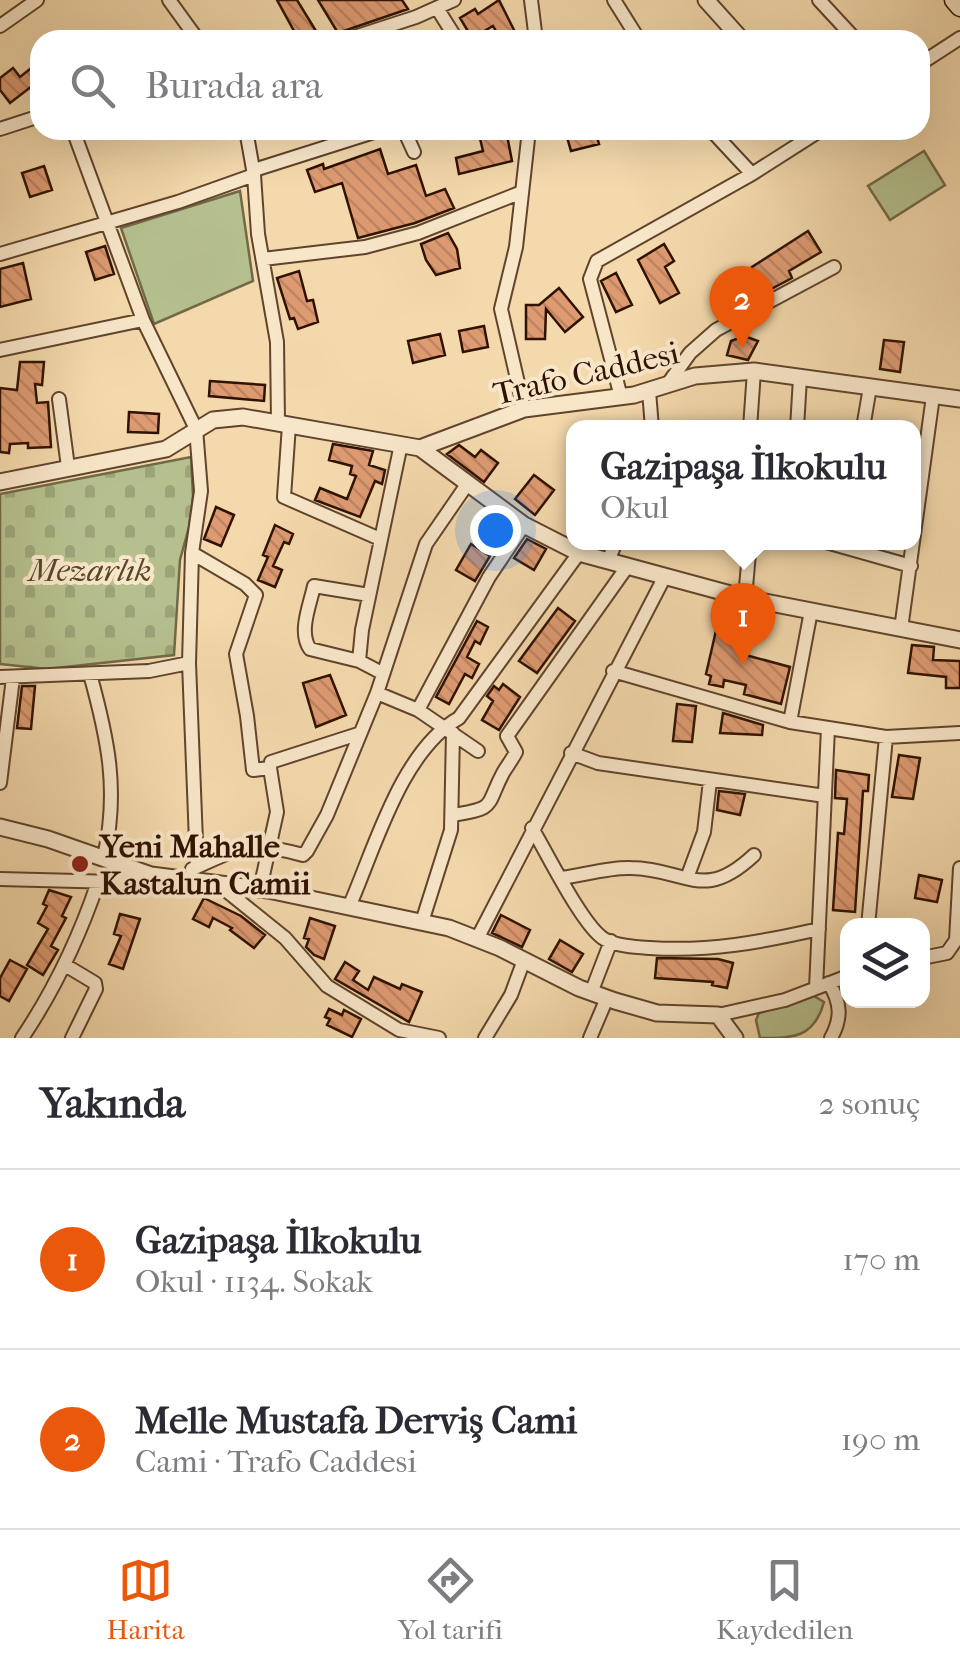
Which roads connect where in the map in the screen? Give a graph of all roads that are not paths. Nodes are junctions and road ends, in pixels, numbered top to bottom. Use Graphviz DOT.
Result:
graph roads {
  1 [pos="37,0"];
  2 [pos="169,0"];
  3 [pos="408,0"];
  4 [pos="454,0"];
  5 [pos="532,0"];
  6 [pos="614,0"];
  7 [pos="706,0"];
  8 [pos="820,0"];
  9 [pos="954,0"];
  10 [pos="960,7"];
  11 [pos="438,8"];
  12 [pos="416,17"];
  13 [pos="0,26"];
  14 [pos="191,30"];
  15 [pos="384,30"];
  16 [pos="450,30"];
  17 [pos="535,30"];
  18 [pos="633,30"];
  19 [pos="733,30"];
  20 [pos="847,30"];
  21 [pos="960,38"];
  22 [pos="930,58"];
  23 [pos="30,119"];
  24 [pos="0,129"];
  25 [pos="76,140"];
  26 [pos="248,140"];
  27 [pos="351,140"];
  28 [pos="409,140"];
  29 [pos="528,140"];
  30 [pos="720,140"];
  31 [pos="805,140"];
  32 [pos="414,152"];
  33 [pos="254,173"];
  34 [pos="752,174"];
  35 [pos="522,192"];
  36 [pos="105,223"];
  37 [pos="0,254"];
  38 [pos="262,259"];
  39 [pos="834,266"];
  40 [pos="143,320"];
  41 [pos="0,350"];
  42 [pos="754,372"];
  43 [pos="800,378"];
  44 [pos="667,385"];
  45 [pos="870,387"];
  46 [pos="649,391"];
  47 [pos="932,396"];
  48 [pos="620,397"];
  49 [pos="59,399"];
  50 [pos="960,399"];
  51 [pos="524,410"];
  52 [pos="651,420"];
  53 [pos="751,420"];
  54 [pos="798,420"];
  55 [pos="865,420"];
  56 [pos="283,424"];
  57 [pos="196,429"];
  58 [pos="401,444"];
  59 [pos="420,448"];
  60 [pos="68,467"];
  61 [pos="0,482"];
  62 [pos="468,483"];
  63 [pos="921,490"];
  64 [pos="524,525"];
  65 [pos="380,539"];
  66 [pos="566,546"];
  67 [pos="575,550"];
  68 [pos="613,550"];
  69 [pos="749,550"];
  70 [pos="860,550"];
  71 [pos="914,550"];
  72 [pos="579,552"];
  73 [pos="192,553"];
  74 [pos="608,561"];
  75 [pos="912,566"];
  76 [pos="627,567"];
  77 [pos="664,578"];
  78 [pos="369,595"];
  79 [pos="745,598"];
  80 [pos="811,611"];
  81 [pos="901,629"];
  82 [pos="960,640"];
  83 [pos="359,660"];
  84 [pos="188,662"];
  85 [pos="613,671"];
  86 [pos="382,673"];
  87 [pos="90,674"];
  88 [pos="6,678"];
  89 [pos="377,692"];
  90 [pos="418,710"];
  91 [pos="790,722"];
  92 [pos="828,728"];
  93 [pos="449,729"];
  94 [pos="960,733"];
  95 [pos="358,734"];
  96 [pos="886,737"];
  97 [pos="478,750"];
  98 [pos="571,753"];
  99 [pos="270,768"];
  100 [pos="710,781"];
  101 [pos="0,783"];
  102 [pos="825,796"];
  103 [pos="453,815"];
  104 [pos="0,828"];
  105 [pos="532,828"];
  106 [pos="268,845"];
  107 [pos="754,855"];
  108 [pos="104,857"];
  109 [pos="196,867"];
  110 [pos="960,868"];
  111 [pos="151,876"];
  112 [pos="171,878"];
  113 [pos="561,878"];
  114 [pos="687,878"];
  115 [pos="0,880"];
  116 [pos="98,882"];
  117 [pos="218,884"];
  118 [pos="260,889"];
  119 [pos="350,907"];
  120 [pos="869,918"];
  121 [pos="422,922"];
  122 [pos="819,929"];
  123 [pos="476,939"];
  124 [pos="611,941"];
  125 [pos="955,950"];
  126 [pos="930,956"];
  127 [pos="524,960"];
  128 [pos="65,965"];
  129 [pos="840,979"];
  130 [pos="822,985"];
  131 [pos="599,996"];
  132 [pos="718,1015"];
  133 [pos="417,1036"];
  134 [pos="22,1038"];
  135 [pos="72,1038"];
  136 [pos="439,1038"];
  137 [pos="485,1038"];
  138 [pos="590,1038"];
  139 [pos="735,1038"];
  140 [pos="831,1038"];
  1 -- 13 [label="street"];
  2 -- 14 [label="street"];
  3 -- 12 [label="street"];
  4 -- 11 [label="street"];
  5 -- 17 [label="street"];
  6 -- 18 [label="street"];
  7 -- 19 [label="street"];
  8 -- 20 [label="street"];
  9 -- 10 [label="main road"];
  11 -- 12 [label="street"];
  11 -- 16 [label="street"];
  12 -- 15 [label="street"];
  21 -- 22 [label="street"];
  23 -- 24 [label="street"];
  25 -- 36 [label="street"];
  26 -- 33 [label="street"];
  27 -- 33 [label="street"];
  28 -- 32 [label="street"];
  29 -- 35 [label="street"];
  30 -- 34 [label="street"];
  31 -- 34 [label="street"];
  33 -- 36 [label="street"];
  33 -- 38 [label="street"];
  34 -- 48 [label="street"];
  35 -- 38 [label="street"];
  35 -- 51 [label="street"];
  36 -- 37 [label="street"];
  36 -- 40 [label="street"];
  38 -- 56 [label="street"];
  39 -- 44 [label="street"];
  40 -- 41 [label="street"];
  40 -- 57 [label="street"];
  42 -- 43 [label="street, Trafo Caddesi"];
  42 -- 44 [label="street, Trafo Caddesi"];
  42 -- 53 [label="street"];
  43 -- 45 [label="street, Trafo Caddesi"];
  43 -- 54 [label="street"];
  44 -- 46 [label="street, Trafo Caddesi"];
  45 -- 47 [label="street, Trafo Caddesi"];
  45 -- 55 [label="street"];
  46 -- 48 [label="street, Trafo Caddesi"];
  46 -- 52 [label="street"];
  47 -- 50 [label="street, Trafo Caddesi"];
  47 -- 63 [label="street"];
  48 -- 51 [label="street, Trafo Caddesi"];
  49 -- 60 [label="street"];
  51 -- 59 [label="street, Trafo Caddesi"];
  56 -- 57 [label="street"];
  56 -- 58 [label="street"];
  56 -- 65 [label="street"];
  57 -- 60 [label="street"];
  57 -- 73 [label="street"];
  58 -- 59 [label="street"];
  58 -- 65 [label="street"];
  59 -- 62 [label="street"];
  60 -- 61 [label="street"];
  62 -- 64 [label="street"];
  62 -- 86 [label="street"];
  64 -- 66 [label="street"];
  64 -- 90 [label="street"];
  65 -- 78 [label="street"];
  67 -- 72 [label="street"];
  68 -- 74 [label="street"];
  69 -- 79 [label="street"];
  70 -- 75 [label="street"];
  71 -- 75 [label="street"];
  72 -- 74 [label="street"];
  72 -- 93 [label="street"];
  73 -- 84 [label="street"];
  73 -- 99 [label="street"];
  74 -- 76 [label="street"];
  75 -- 81 [label="street"];
  76 -- 77 [label="street"];
  76 -- 103 [label="street"];
  77 -- 79 [label="street"];
  77 -- 85 [label="street"];
  78 -- 83 [label="street"];
  78 -- 83 [label="street"];
  79 -- 80 [label="street"];
  80 -- 81 [label="street"];
  80 -- 91 [label="street"];
  81 -- 82 [label="street"];
  83 -- 86 [label="street"];
  84 -- 87 [label="street"];
  84 -- 109 [label="street"];
  85 -- 91 [label="street"];
  85 -- 98 [label="street"];
  86 -- 89 [label="street"];
  87 -- 88 [label="street"];
  87 -- 108 [label="street"];
  88 -- 101 [label="street"];
  89 -- 90 [label="street"];
  89 -- 95 [label="street"];
  90 -- 93 [label="street"];
  91 -- 92 [label="street"];
  92 -- 96 [label="street"];
  92 -- 102 [label="street"];
  93 -- 97 [label="street"];
  93 -- 103 [label="street"];
  93 -- 119 [label="street"];
  94 -- 96 [label="street"];
  95 -- 99 [label="street"];
  95 -- 106 [label="street"];
  96 -- 120 [label="street"];
  98 -- 100 [label="street"];
  98 -- 105 [label="street"];
  99 -- 106 [label="street"];
  100 -- 102 [label="street"];
  100 -- 114 [label="street"];
  102 -- 122 [label="street"];
  103 -- 121 [label="street"];
  104 -- 108 [label="street"];
  105 -- 113 [label="street"];
  105 -- 123 [label="street"];
  106 -- 109 [label="street"];
  106 -- 118 [label="street"];
  107 -- 114 [label="street"];
  108 -- 111 [label="street"];
  109 -- 112 [label="street"];
  110 -- 125 [label="street"];
  111 -- 112 [label="street"];
  111 -- 116 [label="street"];
  112 -- 117 [label="street"];
  113 -- 114 [label="street"];
  113 -- 124 [label="street"];
  115 -- 116 [label="street"];
  116 -- 128 [label="street"];
  117 -- 118 [label="street"];
  117 -- 133 [label="street"];
  118 -- 119 [label="street"];
  119 -- 121 [label="street"];
  121 -- 123 [label="street"];
  122 -- 124 [label="street"];
  122 -- 130 [label="street"];
  123 -- 127 [label="street"];
  124 -- 131 [label="street"];
  125 -- 126 [label="street"];
  127 -- 131 [label="street"];
  127 -- 137 [label="street"];
  128 -- 134 [label="street"];
  128 -- 135 [label="street"];
  129 -- 130 [label="street"];
  130 -- 132 [label="street"];
  130 -- 140 [label="street"];
  131 -- 132 [label="street"];
  131 -- 138 [label="street"];
  132 -- 139 [label="street"];
  133 -- 136 [label="street"];
}
